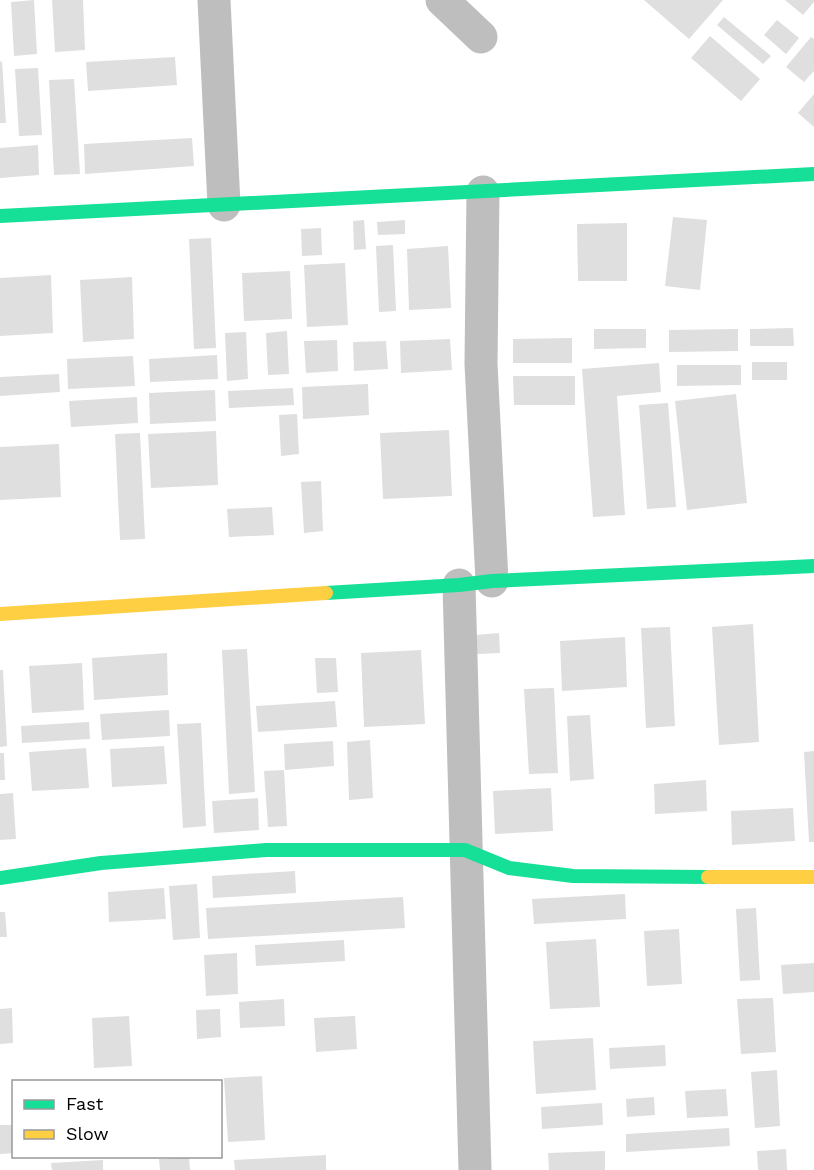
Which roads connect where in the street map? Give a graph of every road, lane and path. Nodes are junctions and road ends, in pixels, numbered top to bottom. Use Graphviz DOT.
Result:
graph roads {
  1 [pos="214,0"];
  2 [pos="442,0"];
  3 [pos="481,37"];
  4 [pos="814,174"];
  5 [pos="483,192"];
  6 [pos="224,205"];
  7 [pos="0,216"];
  8 [pos="814,566"];
  9 [pos="492,581"];
  10 [pos="459,585"];
  11 [pos="0,615"];
  12 [pos="465,850"];
  13 [pos="0,878"];
  14 [pos="814,878"];
  15 [pos="476,1170"];
  1 -- 6 [label="street"];
  2 -- 3 [label="street"];
  4 -- 5 [label="street"];
  5 -- 6 [label="street"];
  5 -- 9 [label="street"];
  6 -- 7 [label="street"];
  8 -- 9 [label="street"];
  9 -- 10 [label="street"];
  10 -- 11 [label="street"];
  10 -- 12 [label="street"];
  12 -- 13 [label="street"];
  12 -- 14 [label="street"];
  12 -- 15 [label="street"];
}
